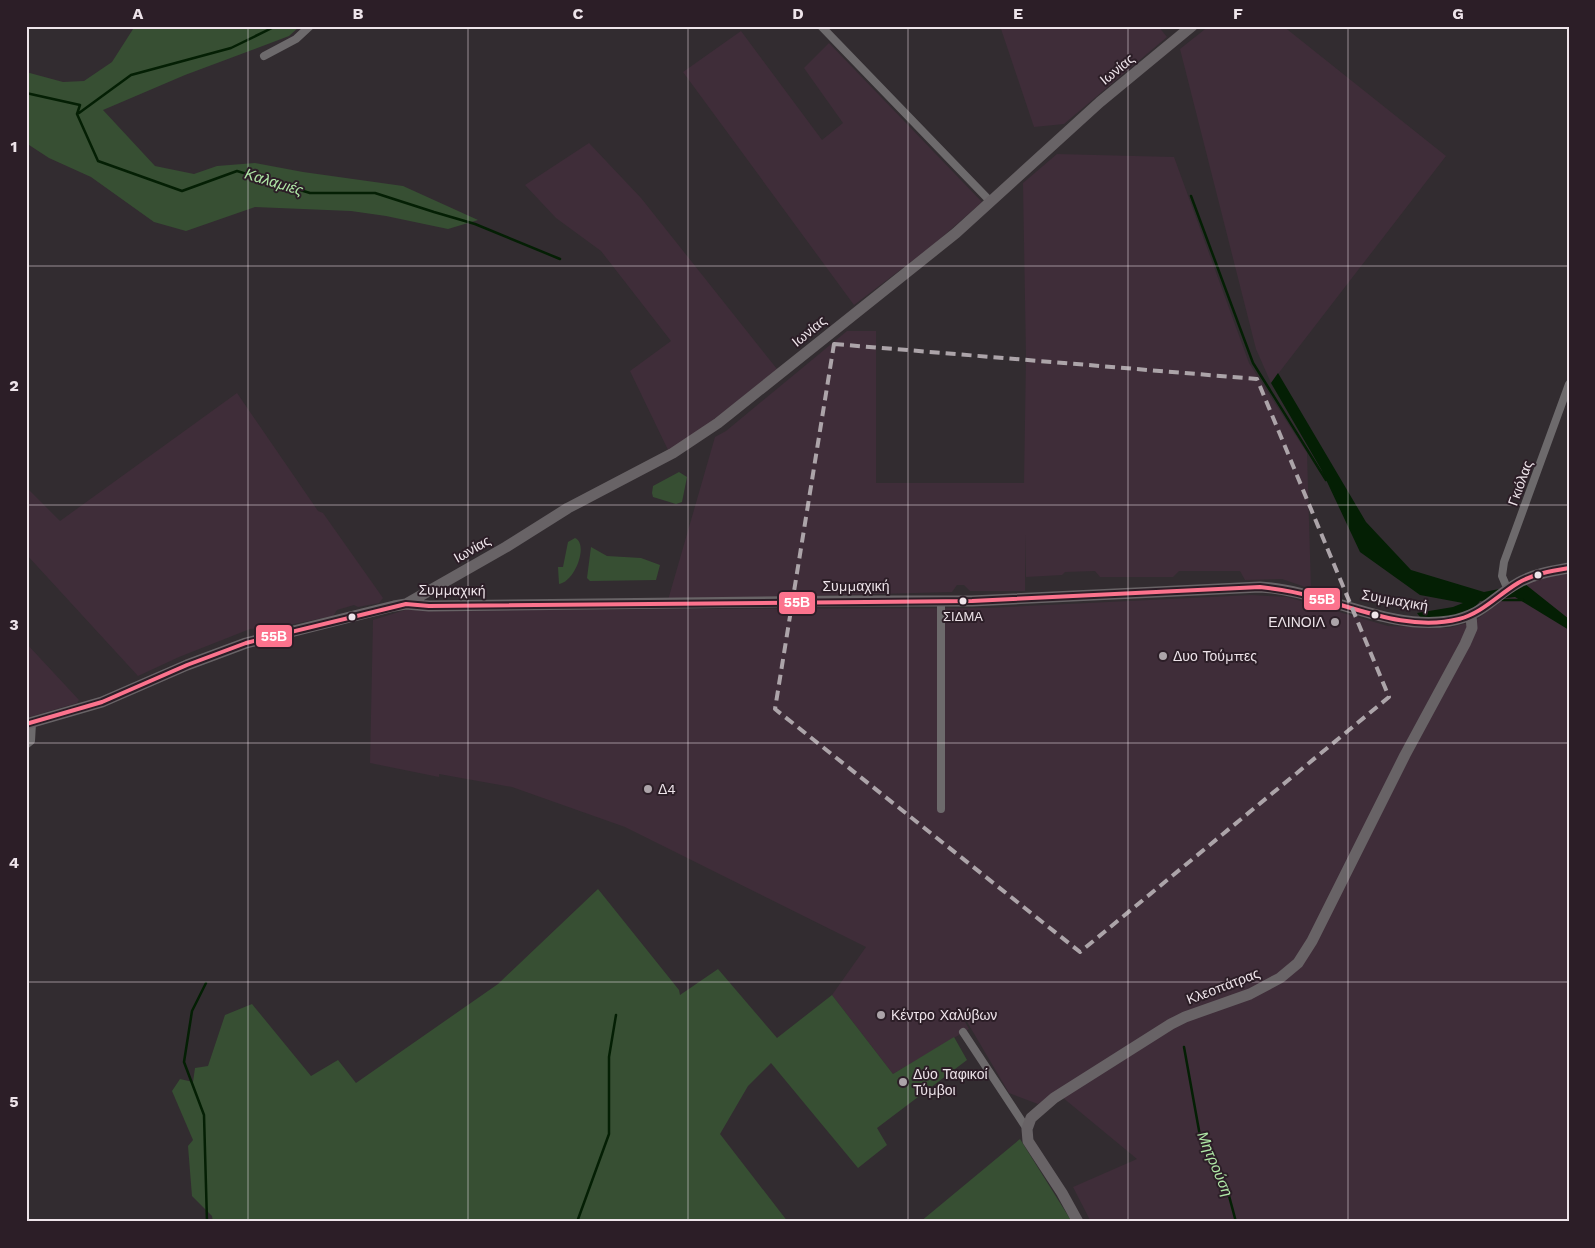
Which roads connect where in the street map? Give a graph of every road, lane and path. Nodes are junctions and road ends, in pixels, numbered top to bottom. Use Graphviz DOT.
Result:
graph roads {
  1 [pos="310,26"];
  2 [pos="821,26"];
  3 [pos="1192,26"];
  4 [pos="264,56"];
  5 [pos="990,201"];
  6 [pos="1569,384"];
  7 [pos="1569,568"];
  8 [pos="1508,590"];
  9 [pos="428,591"];
  10 [pos="941,601"];
  11 [pos="406,604"];
  12 [pos="429,606"];
  13 [pos="1471,616"];
  14 [pos="29,724"];
  15 [pos="26,745"];
  16 [pos="941,809"];
  17 [pos="963,1032"];
  18 [pos="1027,1129"];
  19 [pos="1078,1222"];
  1 -- 4 [label="street"];
  2 -- 5 [label="street"];
  3 -- 5 [label="street, Ιωνίας"];
  5 -- 9 [label="street, Ιωνίας"];
  6 -- 8 [label="street, Γκιόλας"];
  7 -- 8 [label="street, Συμμαχική"];
  8 -- 13 [label="street, Συμμαχική"];
  9 -- 11 [label="street, Ιωνίας"];
  9 -- 12 [label="street"];
  10 -- 12 [label="street, Συμμαχική"];
  10 -- 13 [label="street, Συμμαχική"];
  10 -- 16 [label="street"];
  11 -- 12 [label="street, Συμμαχική"];
  11 -- 14 [label="street, Συμμαχική"];
  13 -- 18 [label="street, Κλεοπάτρας"];
  14 -- 15 [label="street"];
  17 -- 18 [label="street"];
  18 -- 19 [label="street"];
}
